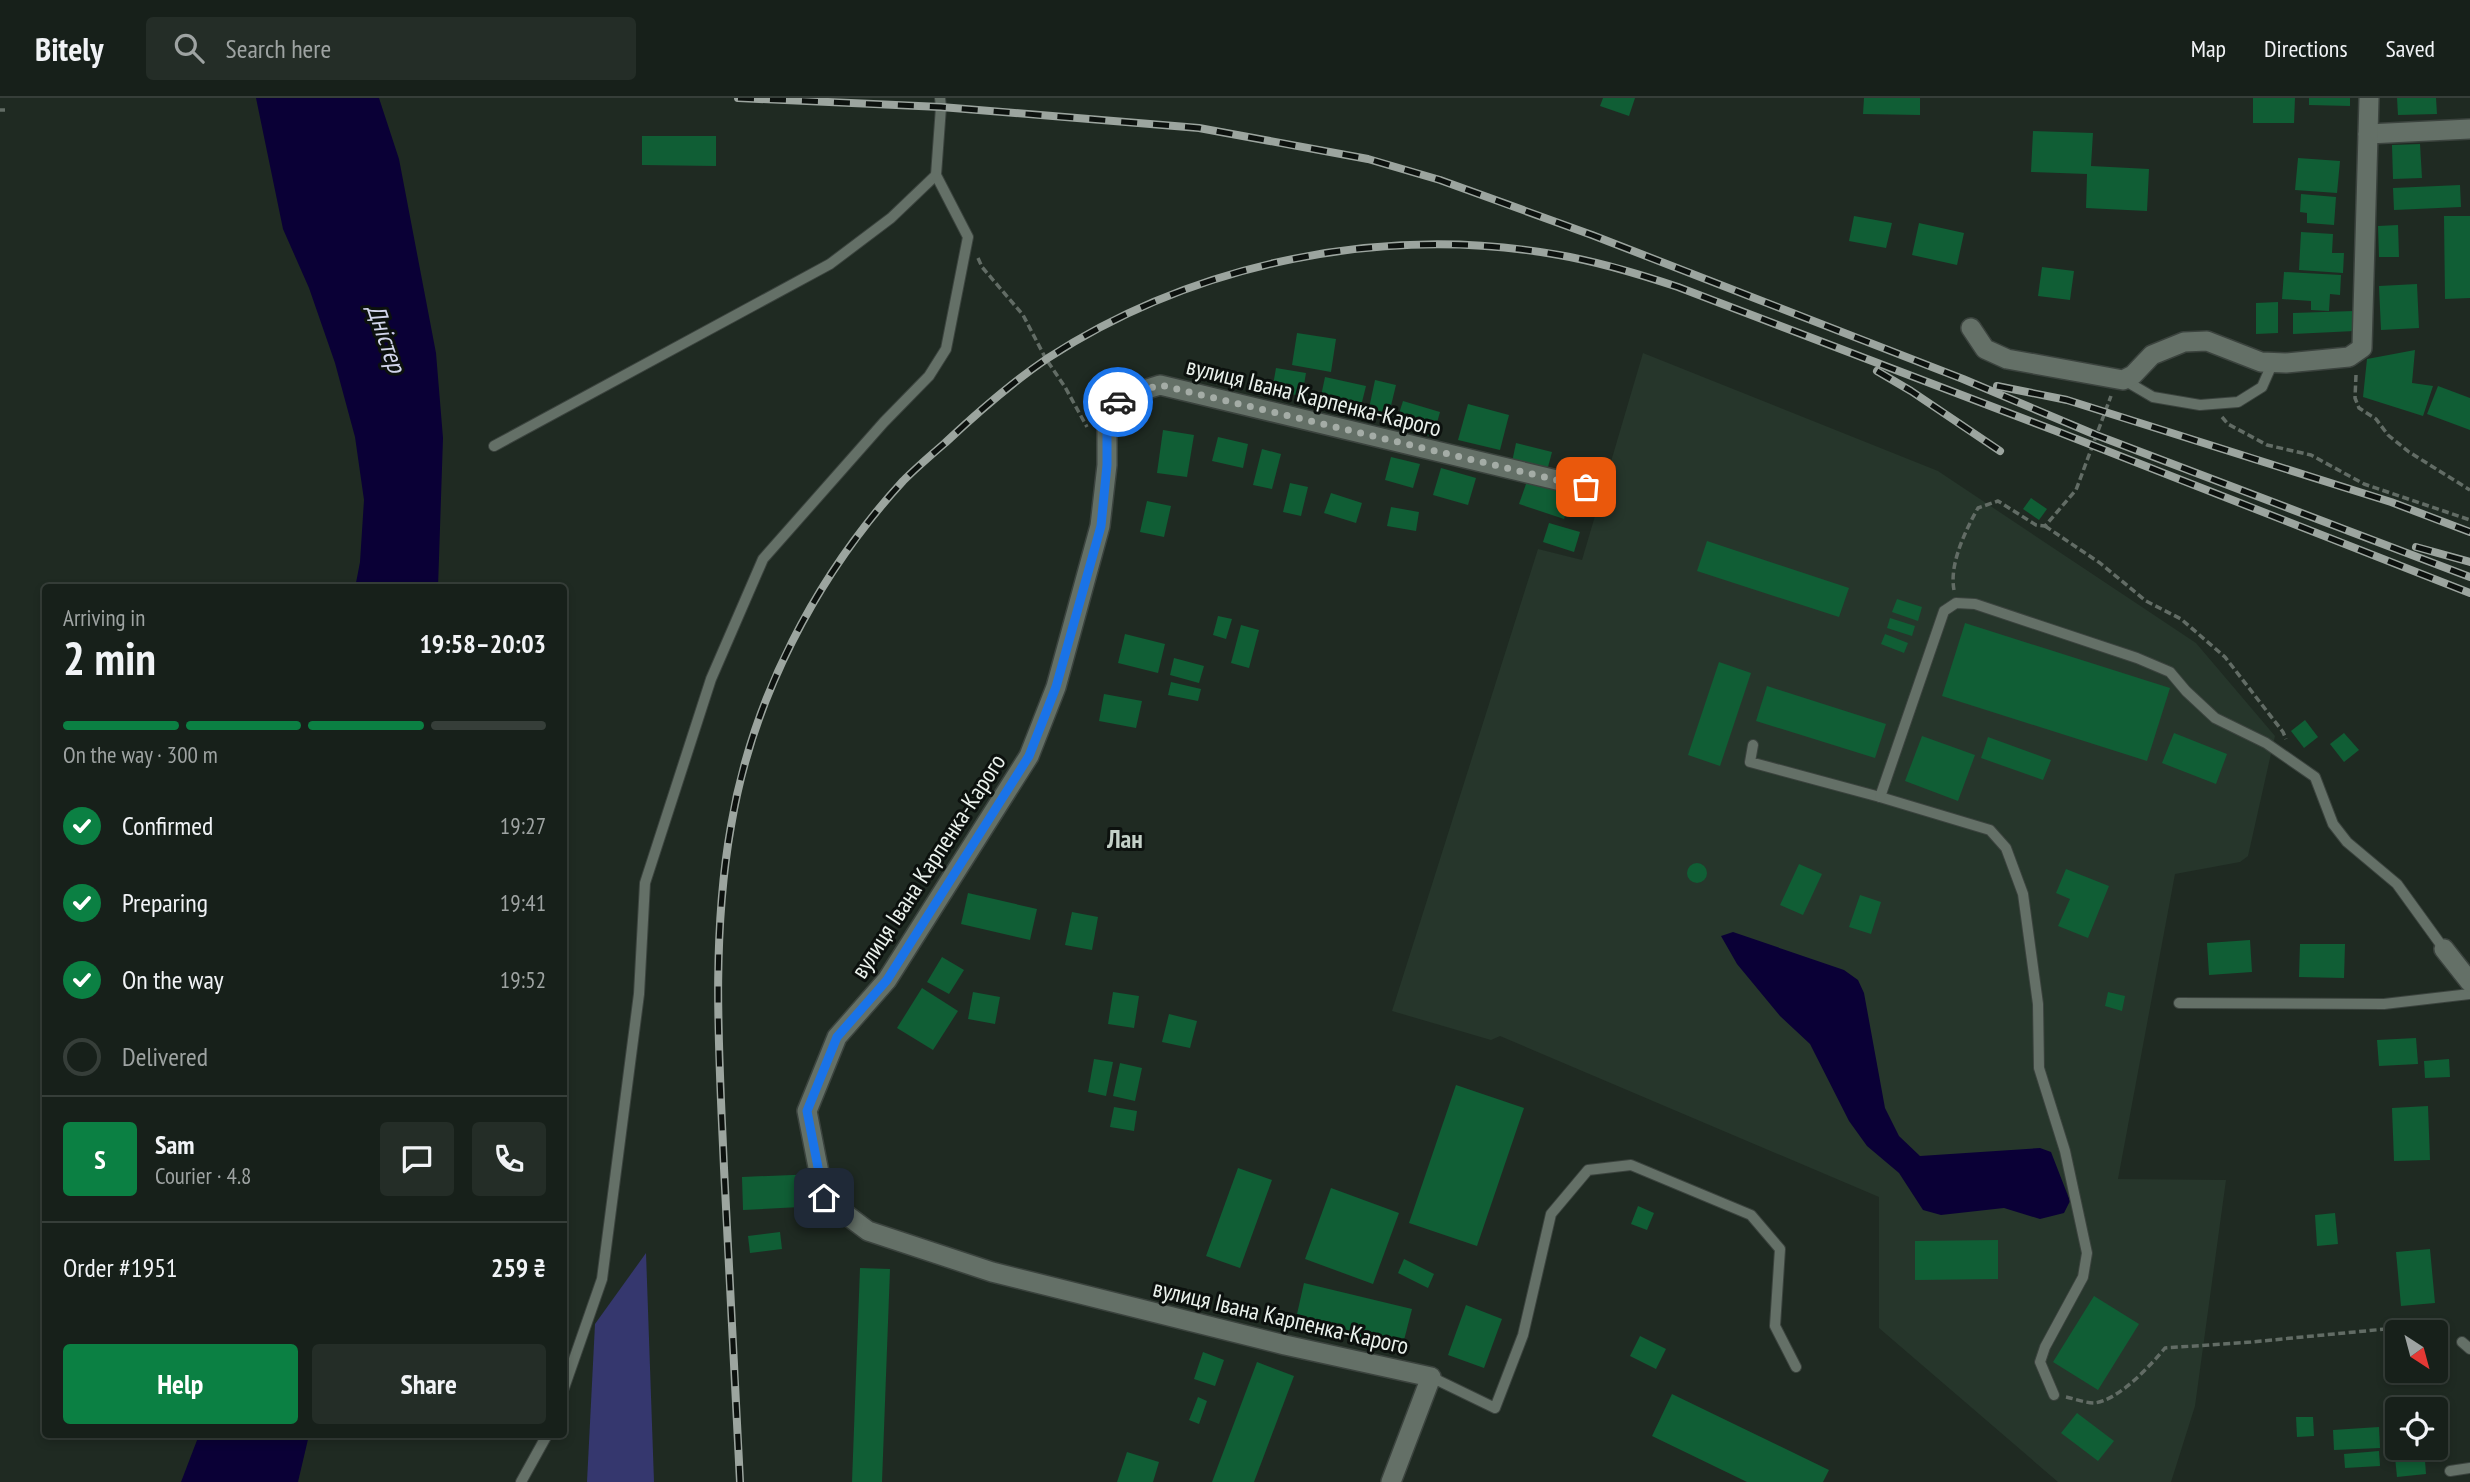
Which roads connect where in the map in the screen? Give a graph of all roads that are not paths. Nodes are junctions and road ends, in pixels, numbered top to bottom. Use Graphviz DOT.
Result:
graph roads {
  1 [pos="940,98"];
  2 [pos="2369,98"];
  3 [pos="2470,130"];
  4 [pos="2368,134"];
  5 [pos="936,174"];
  6 [pos="1971,328"];
  7 [pos="2273,362"];
  8 [pos="2120,379"];
  9 [pos="494,446"];
  10 [pos="1586,487"];
  11 [pos="1753,745"];
  12 [pos="1880,797"];
  13 [pos="2444,949"];
  14 [pos="2470,982"];
  15 [pos="2470,994"];
  16 [pos="2179,1003"];
  17 [pos="1796,1367"];
  18 [pos="1431,1377"];
  19 [pos="567,1379"];
  20 [pos="2054,1395"];
  21 [pos="545,1438"];
  22 [pos="2470,1468"];
  23 [pos="2450,1471"];
  24 [pos="522,1482"];
  25 [pos="1391,1482"];
  1 -- 5 [label="lane"];
  2 -- 4 [label="street"];
  3 -- 4 [label="street"];
  4 -- 7 [label="street"];
  5 -- 9 [label="lane"];
  5 -- 19 [label="lane"];
  6 -- 8 [label="street"];
  7 -- 8 [label="street"];
  7 -- 8 [label="lane"];
  10 -- 18 [label="street, вулиця Івана Карпенка-Карого"];
  11 -- 12 [label="lane"];
  12 -- 13 [label="lane"];
  12 -- 20 [label="lane"];
  13 -- 14 [label="street"];
  15 -- 16 [label="lane"];
  17 -- 18 [label="lane"];
  18 -- 25 [label="street"];
  21 -- 24 [label="lane"];
  22 -- 23 [label="lane"];
}
